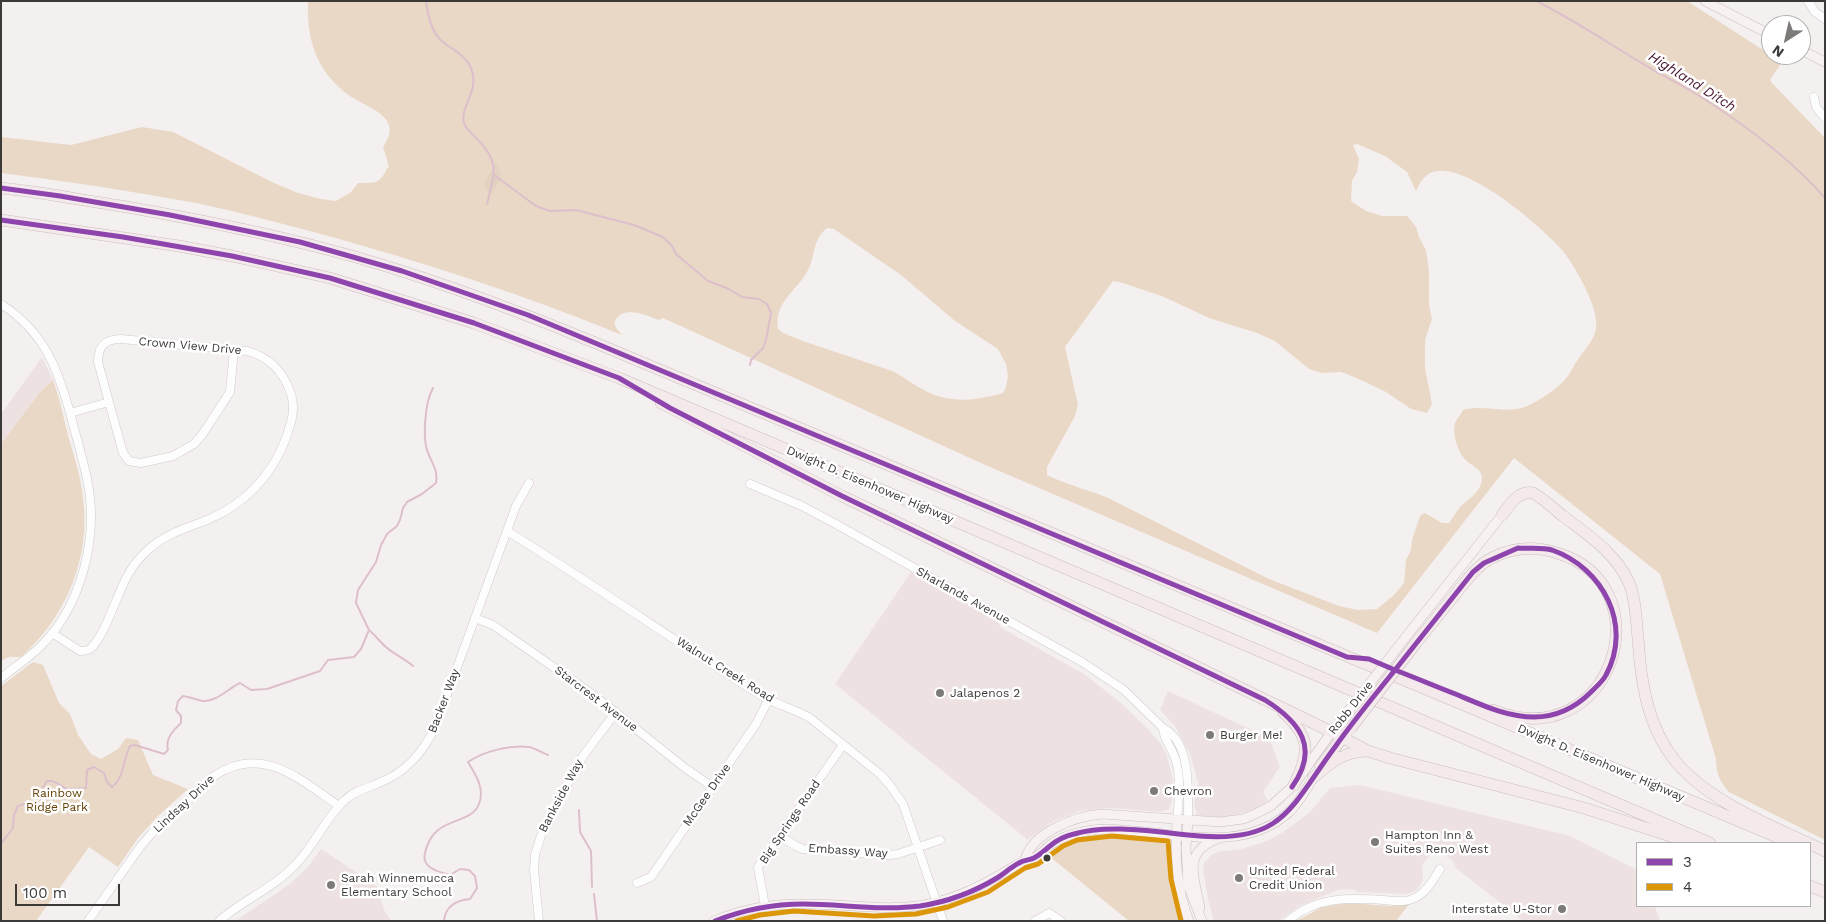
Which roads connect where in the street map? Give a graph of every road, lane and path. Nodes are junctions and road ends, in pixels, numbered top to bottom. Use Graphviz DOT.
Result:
graph roads {
  1 [pos="1705,1"];
  2 [pos="1808,1"];
  3 [pos="1825,20"];
  4 [pos="1761,30"];
  5 [pos="1811,55"];
  6 [pos="1825,62"];
  7 [pos="1814,97"];
  8 [pos="1825,118"];
  9 [pos="1,188"];
  10 [pos="1,220"];
  11 [pos="1,304"];
  12 [pos="234,350"];
  13 [pos="619,378"];
  14 [pos="109,402"];
  15 [pos="70,413"];
  16 [pos="529,483"];
  17 [pos="750,484"];
  18 [pos="1502,515"];
  19 [pos="507,531"];
  20 [pos="475,618"];
  21 [pos="52,633"];
  22 [pos="1347,657"];
  23 [pos="1,678"];
  24 [pos="768,700"];
  25 [pos="1265,700"];
  26 [pos="616,712"];
  27 [pos="1163,728"];
  28 [pos="1340,730"];
  29 [pos="843,745"];
  30 [pos="1368,751"];
  31 [pos="1313,778"];
  32 [pos="1294,785"];
  33 [pos="713,787"];
  34 [pos="339,806"];
  35 [pos="1177,820"];
  36 [pos="1188,821"];
  37 [pos="1176,834"];
  38 [pos="1187,835"];
  39 [pos="780,836"];
  40 [pos="1219,838"];
  41 [pos="940,840"];
  42 [pos="1689,842"];
  43 [pos="1708,842"];
  44 [pos="1789,842"];
  45 [pos="1809,842"];
  46 [pos="1811,843"];
  47 [pos="918,847"];
  48 [pos="1825,850"];
  49 [pos="1811,851"];
  50 [pos="1825,858"];
  51 [pos="1024,860"];
  52 [pos="1440,869"];
  53 [pos="637,883"];
  54 [pos="1811,886"];
  55 [pos="1825,892"];
  56 [pos="937,902"];
  57 [pos="765,906"];
  58 [pos="88,921"];
  59 [pos="219,921"];
  60 [pos="540,921"];
  61 [pos="714,921"];
  62 [pos="943,921"];
  63 [pos="1035,921"];
  64 [pos="1061,921"];
  65 [pos="1189,921"];
  66 [pos="1202,921"];
  67 [pos="1288,921"];
  1 -- 4 [label="main road"];
  2 -- 3 [label="street"];
  5 -- 6 [label="main road"];
  7 -- 8 [label="street"];
  9 -- 22 [label="highway, Dwight D. Eisenhower Highway"];
  10 -- 13 [label="highway, Dwight D. Eisenhower Highway"];
  11 -- 15 [label="street"];
  12 -- 14 [label="street, Crown View Drive"];
  12 -- 14 [label="street"];
  12 -- 21 [label="street, Crown View Drive"];
  13 -- 25 [label="highway"];
  13 -- 43 [label="highway, Dwight D. Eisenhower Highway"];
  14 -- 15 [label="street"];
  15 -- 21 [label="street"];
  16 -- 19 [label="street, Backer Way"];
  17 -- 27 [label="street, Sharlands Avenue"];
  18 -- 28 [label="main road, Robb Drive, bridge"];
  18 -- 45 [label="highway"];
  19 -- 20 [label="street, Backer Way"];
  19 -- 24 [label="street, Walnut Creek Road"];
  20 -- 26 [label="street, Starcrest Avenue"];
  20 -- 34 [label="street, Backer Way"];
  21 -- 23 [label="street"];
  22 -- 28 [label="highway, bridge"];
  22 -- 44 [label="highway, Dwight D. Eisenhower Highway"];
  24 -- 29 [label="street, Walnut Creek Road"];
  24 -- 33 [label="street, McGee Drive"];
  25 -- 28 [label="highway"];
  25 -- 32 [label="highway"];
  26 -- 33 [label="street, Starcrest Avenue"];
  26 -- 60 [label="street, Bankside Way"];
  27 -- 35 [label="street, Sharlands Avenue"];
  27 -- 36 [label="street, Sharlands Avenue"];
  28 -- 30 [label="highway"];
  28 -- 31 [label="highway"];
  28 -- 32 [label="main road, Robb Drive"];
  29 -- 39 [label="street, Big Springs Road"];
  29 -- 47 [label="street, Walnut Creek Road"];
  30 -- 31 [label="highway"];
  30 -- 42 [label="highway"];
  31 -- 40 [label="main road, Robb Drive"];
  32 -- 36 [label="main road, Robb Drive"];
  33 -- 53 [label="street, McGee Drive"];
  34 -- 58 [label="street, Lindsay Drive"];
  34 -- 59 [label="street, Backer Way"];
  35 -- 36 [label="main road, Robb Drive"];
  35 -- 37 [label="main road, Sharlands Avenue"];
  35 -- 51 [label="main road, Robb Drive"];
  36 -- 38 [label="main road, Sharlands Avenue"];
  37 -- 38 [label="main road, Robb Drive"];
  37 -- 51 [label="main road, Robb Drive"];
  37 -- 65 [label="main road, Sharlands Avenue"];
  38 -- 40 [label="main road, Robb Drive"];
  38 -- 66 [label="main road, Sharlands Avenue"];
  39 -- 47 [label="street, Embassy Way"];
  39 -- 57 [label="street, Big Springs Road"];
  40 -- 66 [label="main road"];
  41 -- 47 [label="street, Embassy Way"];
  46 -- 48 [label="highway"];
  47 -- 56 [label="street, Walnut Creek Road"];
  49 -- 50 [label="highway"];
  51 -- 56 [label="main road, Robb Drive"];
  52 -- 67 [label="street"];
  54 -- 55 [label="highway"];
  56 -- 57 [label="main road, Robb Drive"];
  56 -- 62 [label="street, Walnut Creek Road"];
  57 -- 61 [label="main road, Robb Drive"];
  63 -- 64 [label="street"];
}
